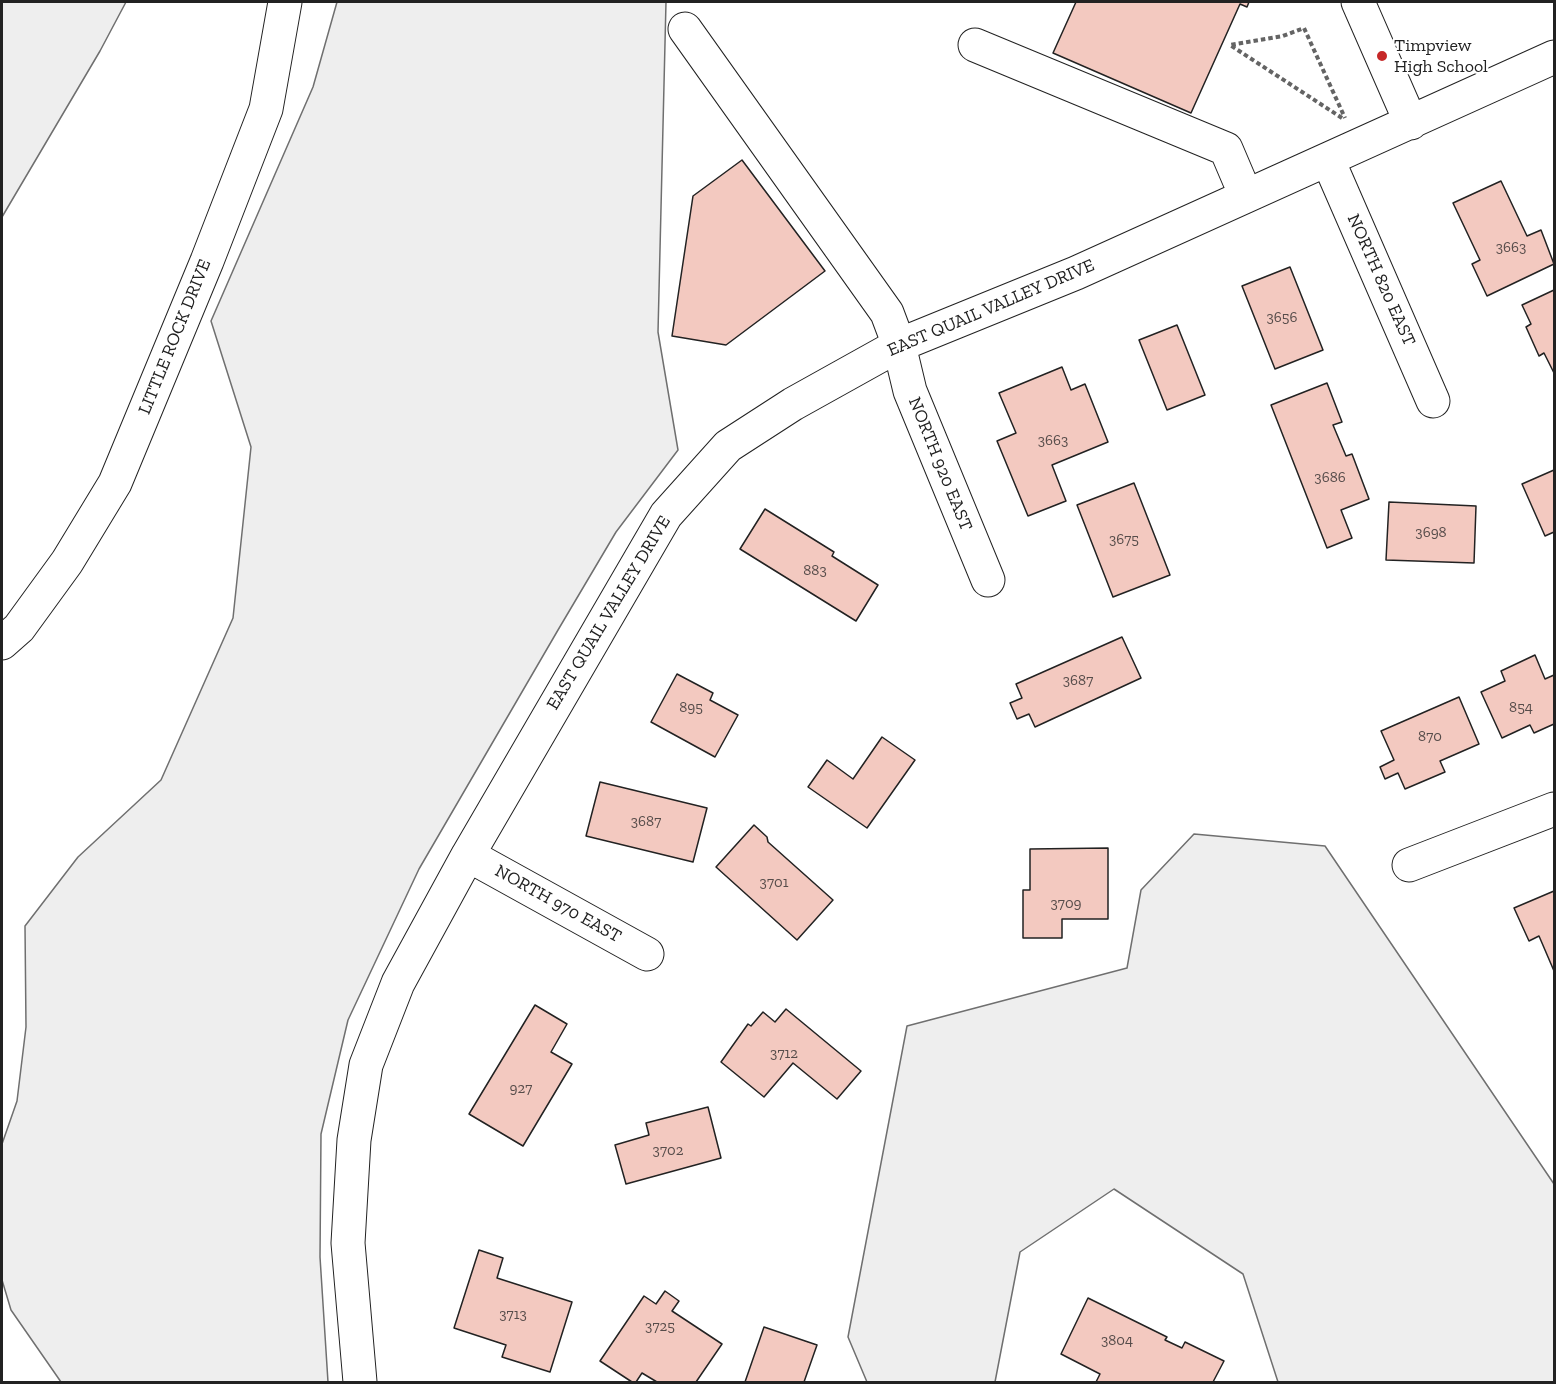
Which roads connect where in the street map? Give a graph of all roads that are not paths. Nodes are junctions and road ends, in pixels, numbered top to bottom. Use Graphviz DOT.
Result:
graph roads {
  1 [pos="285,2"];
  2 [pos="1358,2"];
  3 [pos="685,29"];
  4 [pos="975,45"];
  5 [pos="1554,57"];
  6 [pos="1411,123"];
  7 [pos="1328,160"];
  8 [pos="1246,196"];
  9 [pos="899,345"];
  10 [pos="1433,401"];
  11 [pos="988,580"];
  12 [pos="2,643"];
  13 [pos="1554,809"];
  14 [pos="468,855"];
  15 [pos="1408,865"];
  16 [pos="647,954"];
  17 [pos="360,1383"];
  1 -- 12 [label="street, LITTLE ROCK DRIVE"];
  2 -- 6 [label="street"];
  3 -- 9 [label="street, NORTH 920 EAST"];
  4 -- 8 [label="street"];
  5 -- 6 [label="street, EAST QUAIL VALLEY DRIVE"];
  6 -- 7 [label="street, EAST QUAIL VALLEY DRIVE"];
  7 -- 8 [label="street, EAST QUAIL VALLEY DRIVE"];
  7 -- 10 [label="street, NORTH 820 EAST"];
  8 -- 9 [label="street, EAST QUAIL VALLEY DRIVE"];
  9 -- 11 [label="street, NORTH 920 EAST"];
  9 -- 14 [label="street, EAST QUAIL VALLEY DRIVE"];
  13 -- 15 [label="street"];
  14 -- 16 [label="street, NORTH 970 EAST"];
  14 -- 17 [label="street, EAST QUAIL VALLEY DRIVE"];
}
